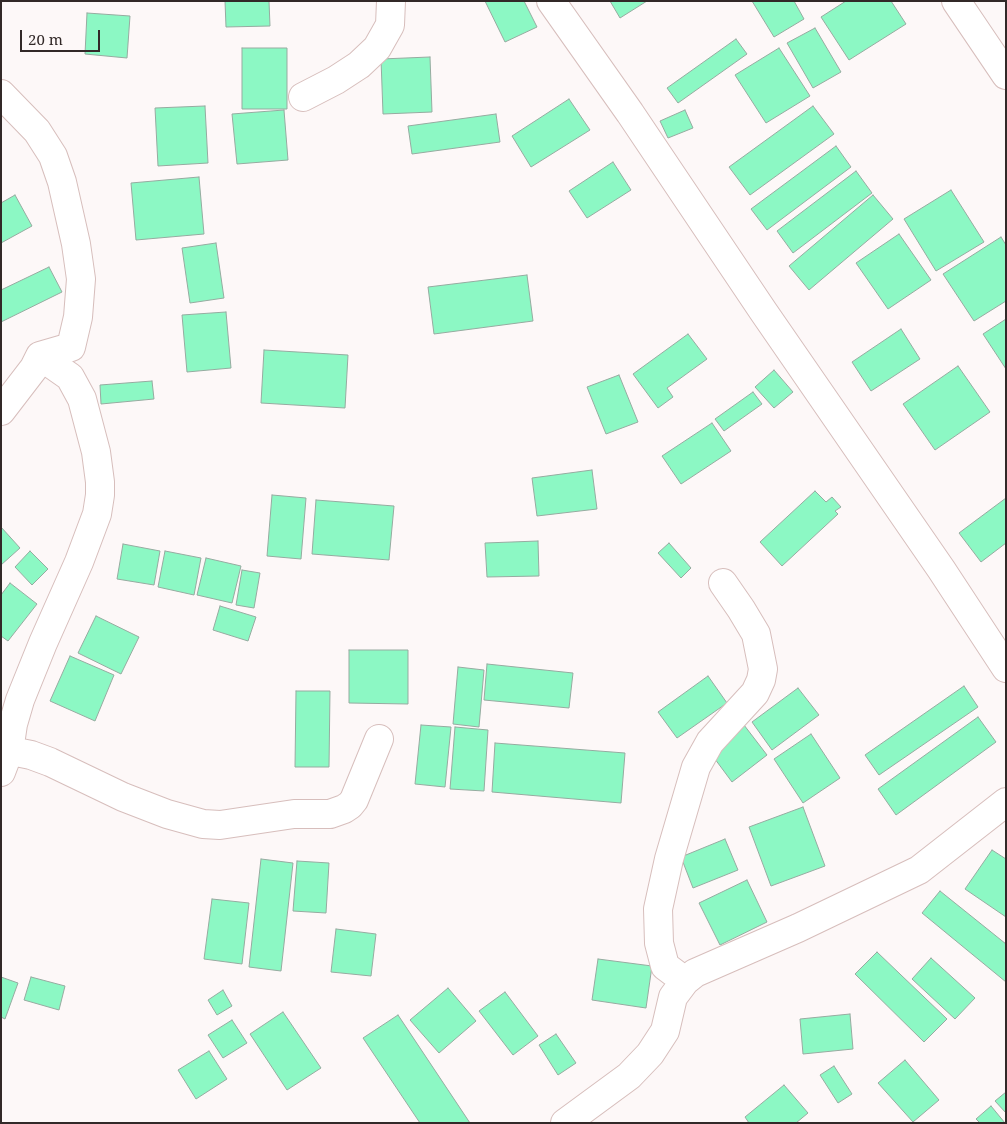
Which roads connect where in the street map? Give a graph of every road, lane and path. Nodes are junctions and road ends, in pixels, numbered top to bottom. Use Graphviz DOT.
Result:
graph roads {
  1 [pos="391,1"];
  2 [pos="551,1"];
  3 [pos="956,1"];
  4 [pos="1006,75"];
  5 [pos="1,94"];
  6 [pos="302,97"];
  7 [pos="40,356"];
  8 [pos="1,411"];
  9 [pos="723,583"];
  10 [pos="1006,668"];
  11 [pos="379,739"];
  12 [pos="4,758"];
  13 [pos="1006,802"];
  14 [pos="685,981"];
  15 [pos="566,1123"];
  1 -- 6 [label="street"];
  2 -- 10 [label="street"];
  3 -- 4 [label="street"];
  5 -- 7 [label="street"];
  7 -- 8 [label="street"];
  7 -- 12 [label="street"];
  9 -- 14 [label="street"];
  11 -- 12 [label="street"];
  13 -- 14 [label="street"];
  14 -- 15 [label="street"];
}
